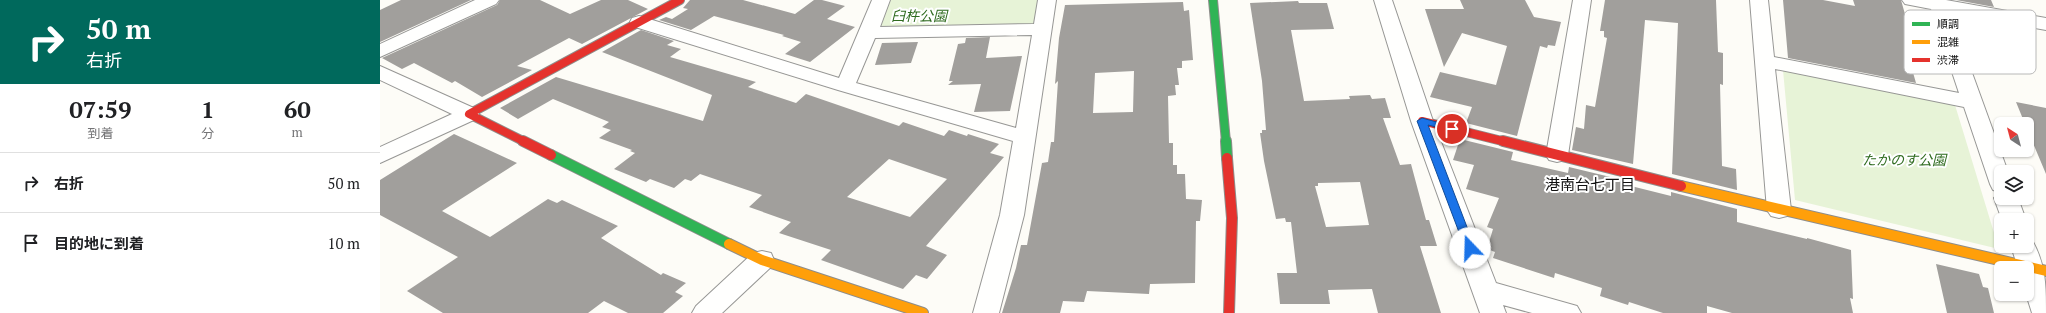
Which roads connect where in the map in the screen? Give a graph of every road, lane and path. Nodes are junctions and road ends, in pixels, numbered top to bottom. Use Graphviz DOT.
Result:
graph roads {
  1 [pos="490,0"];
  2 [pos="680,0"];
  3 [pos="881,0"];
  4 [pos="1046,0"];
  5 [pos="1213,0"];
  6 [pos="1383,0"];
  7 [pos="1582,0"];
  8 [pos="1759,0"];
  9 [pos="1911,0"];
  10 [pos="1938,3"];
  11 [pos="1974,10"];
  12 [pos="639,22"];
  13 [pos="2036,22"];
  14 [pos="2046,24"];
  15 [pos="1042,29"];
  16 [pos="868,33"];
  17 [pos="380,51"];
  18 [pos="1764,61"];
  19 [pos="380,72"];
  20 [pos="1963,74"];
  21 [pos="845,86"];
  22 [pos="1973,102"];
  23 [pos="469,114"];
  24 [pos="1422,121"];
  25 [pos="1024,137"];
  26 [pos="1557,155"];
  27 [pos="380,156"];
  28 [pos="1995,165"];
  29 [pos="1779,210"];
  30 [pos="762,260"];
  31 [pos="2033,261"];
  32 [pos="2034,265"];
  33 [pos="1489,302"];
  34 [pos="705,313"];
  35 [pos="923,313"];
  36 [pos="986,313"];
  37 [pos="1229,313"];
  38 [pos="1568,313"];
  39 [pos="2045,313"];
  1 -- 17 [label="street"];
  2 -- 12 [label="street"];
  3 -- 16 [label="street"];
  4 -- 15 [label="street"];
  5 -- 37 [label="street"];
  6 -- 24 [label="street"];
  7 -- 26 [label="street"];
  8 -- 18 [label="street"];
  9 -- 10 [label="street"];
  10 -- 11 [label="street"];
  12 -- 21 [label="street"];
  12 -- 23 [label="street"];
  13 -- 14 [label="street"];
  15 -- 16 [label="street"];
  15 -- 25 [label="street"];
  16 -- 21 [label="street"];
  18 -- 22 [label="street"];
  18 -- 29 [label="street"];
  19 -- 23 [label="street"];
  20 -- 22 [label="street"];
  21 -- 25 [label="street"];
  22 -- 28 [label="street"];
  23 -- 27 [label="street"];
  23 -- 30 [label="street"];
  24 -- 26 [label="street"];
  24 -- 33 [label="street"];
  25 -- 36 [label="street"];
  26 -- 29 [label="street"];
  29 -- 31 [label="street"];
  30 -- 34 [label="street"];
  30 -- 35 [label="street"];
  32 -- 39 [label="street"];
  33 -- 38 [label="street"];
}
